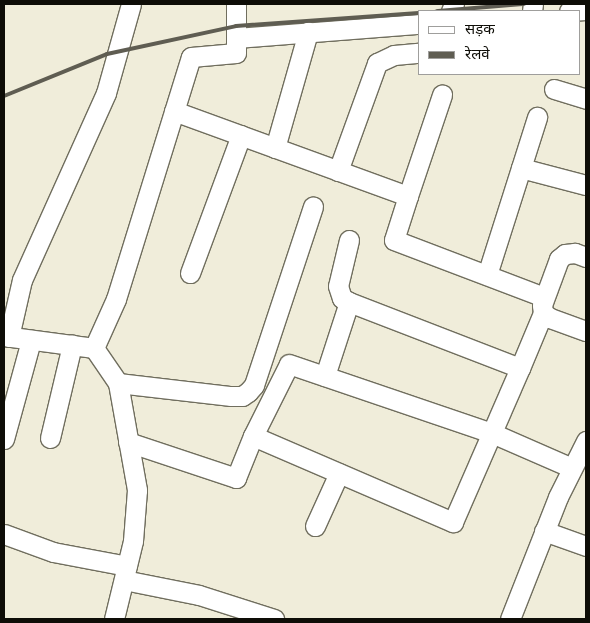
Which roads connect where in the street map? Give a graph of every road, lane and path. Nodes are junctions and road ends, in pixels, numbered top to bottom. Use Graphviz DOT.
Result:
graph roads {
  1 [pos="131,4"];
  2 [pos="236,4"];
  3 [pos="418,24"];
  4 [pos="308,32"];
  5 [pos="236,38"];
  6 [pos="418,53"];
  7 [pos="554,89"];
  8 [pos="442,95"];
  9 [pos="586,96"];
  10 [pos="174,111"];
  11 [pos="537,117"];
  12 [pos="241,136"];
  13 [pos="275,148"];
  14 [pos="521,168"];
  15 [pos="338,171"];
  16 [pos="586,185"];
  17 [pos="408,196"];
  18 [pos="313,207"];
  19 [pos="349,240"];
  20 [pos="586,257"];
  21 [pos="190,273"];
  22 [pos="487,275"];
  23 [pos="349,302"];
  24 [pos="543,305"];
  25 [pos="586,330"];
  26 [pos="6,336"];
  27 [pos="31,340"];
  28 [pos="72,345"];
  29 [pos="94,348"];
  30 [pos="520,368"];
  31 [pos="325,376"];
  32 [pos="118,383"];
  33 [pos="492,432"];
  34 [pos="253,436"];
  35 [pos="50,438"];
  36 [pos="4,439"];
  37 [pos="128,442"];
  38 [pos="586,442"];
  39 [pos="572,468"];
  40 [pos="339,472"];
  41 [pos="315,526"];
  42 [pos="544,531"];
  43 [pos="4,534"];
  44 [pos="586,546"];
  45 [pos="126,573"];
  46 [pos="114,619"];
  47 [pos="274,619"];
  48 [pos="510,619"];
  1 -- 26 [label="street"];
  2 -- 5 [label="street"];
  3 -- 4 [label="street"];
  4 -- 5 [label="street"];
  4 -- 13 [label="street"];
  5 -- 10 [label="street"];
  6 -- 15 [label="street"];
  7 -- 9 [label="street"];
  8 -- 17 [label="street"];
  10 -- 12 [label="street"];
  10 -- 29 [label="street"];
  11 -- 14 [label="street"];
  12 -- 13 [label="street"];
  12 -- 21 [label="street"];
  13 -- 15 [label="street"];
  14 -- 16 [label="street"];
  14 -- 22 [label="street"];
  15 -- 17 [label="street"];
  17 -- 22 [label="street"];
  18 -- 32 [label="street"];
  19 -- 23 [label="street"];
  20 -- 24 [label="street"];
  22 -- 24 [label="street"];
  23 -- 30 [label="street"];
  23 -- 31 [label="street"];
  24 -- 25 [label="street"];
  24 -- 30 [label="street"];
  26 -- 27 [label="street"];
  27 -- 28 [label="street"];
  27 -- 36 [label="street"];
  28 -- 29 [label="street"];
  28 -- 35 [label="street"];
  29 -- 32 [label="street"];
  30 -- 33 [label="street"];
  31 -- 33 [label="street"];
  31 -- 34 [label="street"];
  32 -- 37 [label="street"];
  33 -- 39 [label="street"];
  33 -- 40 [label="street"];
  34 -- 37 [label="street"];
  34 -- 40 [label="street"];
  37 -- 45 [label="street"];
  38 -- 39 [label="street"];
  39 -- 42 [label="street"];
  40 -- 41 [label="street"];
  42 -- 44 [label="street"];
  42 -- 48 [label="street"];
  43 -- 45 [label="street"];
  45 -- 46 [label="street"];
  45 -- 47 [label="street"];
}
